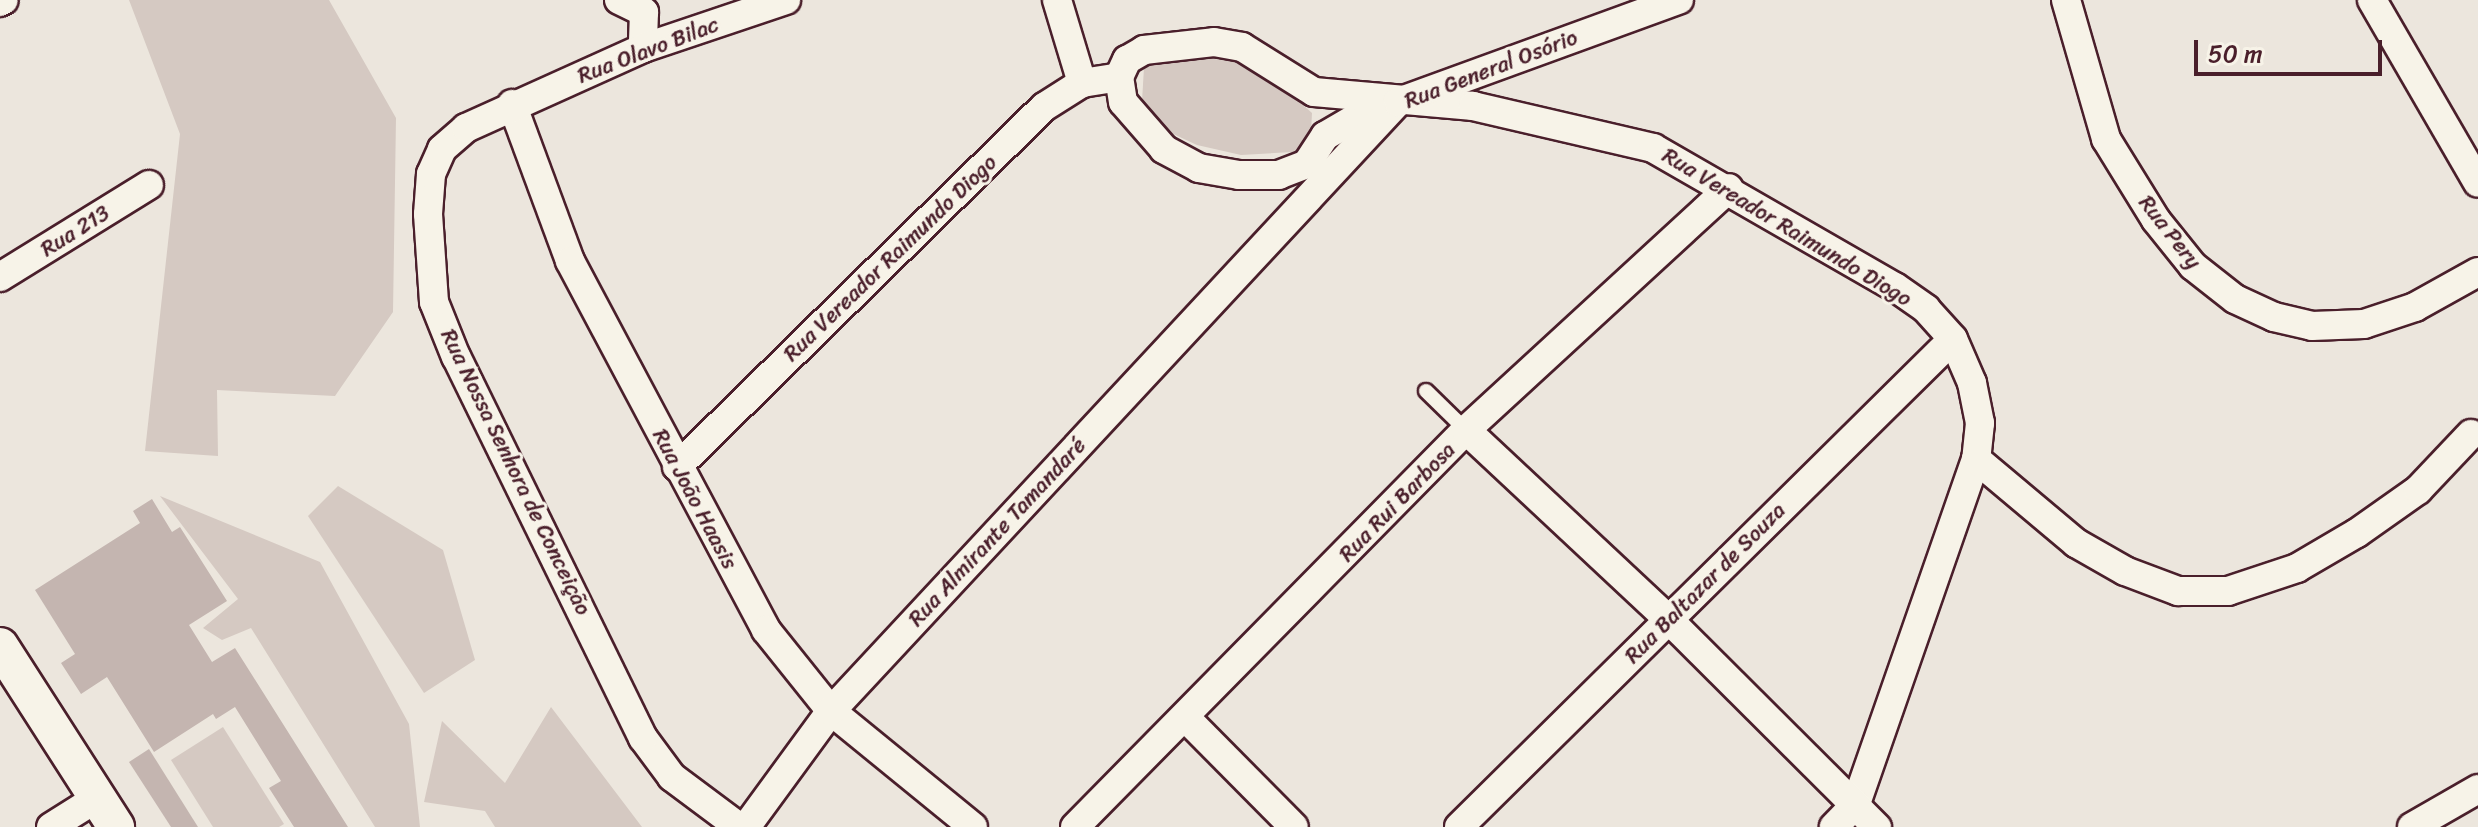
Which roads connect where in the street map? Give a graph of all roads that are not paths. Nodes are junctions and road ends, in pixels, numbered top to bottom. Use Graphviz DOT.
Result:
graph roads {
  1 [pos="786,0"];
  2 [pos="1057,0"];
  3 [pos="1679,0"];
  4 [pos="2066,0"];
  5 [pos="2372,0"];
  6 [pos="635,4"];
  7 [pos="643,48"];
  8 [pos="1082,83"];
  9 [pos="1121,90"];
  10 [pos="1314,92"];
  11 [pos="1390,102"];
  12 [pos="512,104"];
  13 [pos="1325,136"];
  14 [pos="2478,183"];
  15 [pos="149,185"];
  16 [pos="1729,188"];
  17 [pos="1264,249"];
  18 [pos="2478,272"];
  19 [pos="0,277"];
  20 [pos="1953,339"];
  21 [pos="1426,391"];
  22 [pos="1466,430"];
  23 [pos="2471,434"];
  24 [pos="1976,459"];
  25 [pos="677,467"];
  26 [pos="1668,619"];
  27 [pos="0,646"];
  28 [pos="831,711"];
  29 [pos="1186,718"];
  30 [pos="2478,789"];
  31 [pos="2478,797"];
  32 [pos="1856,804"];
  33 [pos="106,813"];
  34 [pos="51,827"];
  35 [pos="739,827"];
  36 [pos="746,827"];
  37 [pos="973,827"];
  38 [pos="1075,827"];
  39 [pos="1294,827"];
  40 [pos="1459,827"];
  41 [pos="1834,827"];
  42 [pos="1877,827"];
  43 [pos="2412,827"];
  44 [pos="2453,827"];
  1 -- 7 [label="street, Rua Olavo Bilac"];
  2 -- 8 [label="street"];
  3 -- 11 [label="street, Rua General Osório"];
  4 -- 18 [label="street, Rua Pery"];
  5 -- 14 [label="street"];
  6 -- 7 [label="street"];
  7 -- 12 [label="street, Rua Olavo Bilac"];
  8 -- 9 [label="street, Rua Vereador Raimundo Diogo"];
  8 -- 25 [label="street, Rua Vereador Raimundo Diogo"];
  9 -- 10 [label="street, Rua Vereador Raimundo Diogo"];
  9 -- 13 [label="street"];
  10 -- 11 [label="street, Rua Vereador Raimundo Diogo"];
  10 -- 13 [label="street"];
  11 -- 13 [label="street"];
  11 -- 16 [label="street, Rua Vereador Raimundo Diogo"];
  11 -- 17 [label="street, Rua General Osório"];
  12 -- 25 [label="street, Rua João Haasis"];
  12 -- 35 [label="street, Rua Nossa Senhora de Conceição"];
  15 -- 19 [label="street, Rua 213"];
  16 -- 20 [label="street, Rua Vereador Raimundo Diogo"];
  16 -- 22 [label="street, Rua Rui Barbosa"];
  17 -- 28 [label="street, Rua Almirante Tamandaré"];
  20 -- 24 [label="street, Rua Vereador Raimundo Diogo"];
  20 -- 26 [label="street, Rua Baltazar de Souza"];
  21 -- 22 [label="lane"];
  22 -- 26 [label="street"];
  22 -- 29 [label="street, Rua Rui Barbosa"];
  23 -- 24 [label="street"];
  24 -- 32 [label="street, Rua Vereador Raimundo Diogo"];
  25 -- 28 [label="street, Rua João Haasis"];
  26 -- 32 [label="street"];
  26 -- 40 [label="street, Rua Baltazar de Souza"];
  27 -- 33 [label="street"];
  28 -- 36 [label="street, Rua Almirante Tamandaré"];
  28 -- 37 [label="street, Rua João Haasis"];
  29 -- 38 [label="street, Rua Rui Barbosa"];
  29 -- 39 [label="street"];
  30 -- 43 [label="street"];
  31 -- 44 [label="street"];
  32 -- 41 [label="street, Rua Vereador Raimundo Diogo"];
  32 -- 42 [label="street"];
  33 -- 34 [label="street"];
}
